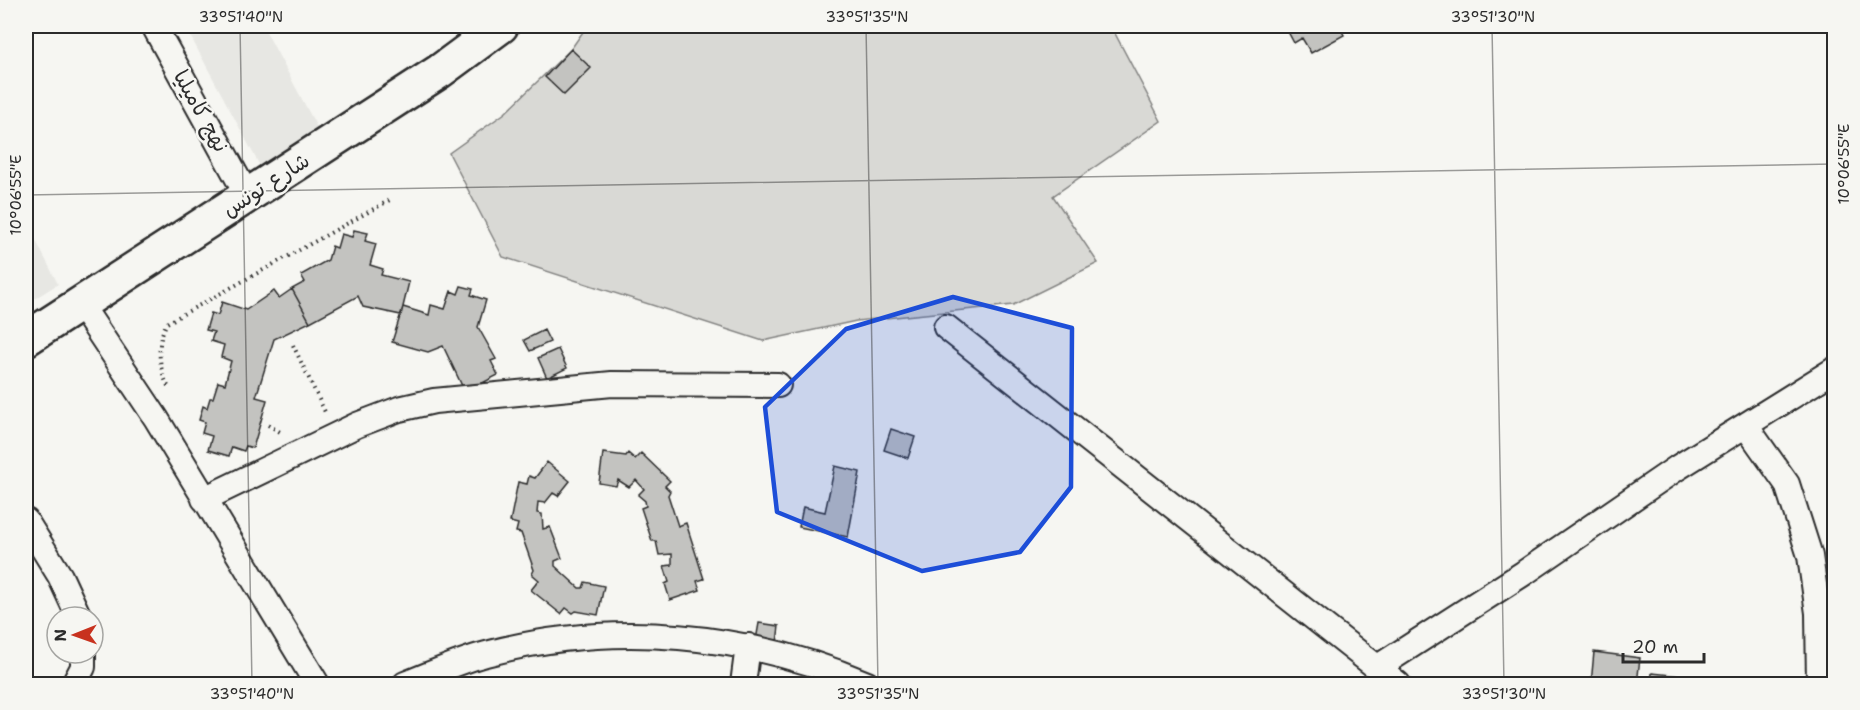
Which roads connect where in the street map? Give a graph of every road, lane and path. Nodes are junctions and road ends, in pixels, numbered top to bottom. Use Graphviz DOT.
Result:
graph roads {
  1 [pos="154,26"];
  2 [pos="501,26"];
  3 [pos="248,197"];
  4 [pos="390,200"];
  5 [pos="80,304"];
  6 [pos="946,327"];
  7 [pos="26,339"];
  8 [pos="293,345"];
  9 [pos="1834,370"];
  10 [pos="778,385"];
  11 [pos="171,390"];
  12 [pos="329,421"];
  13 [pos="1746,426"];
  14 [pos="204,499"];
  15 [pos="26,521"];
  16 [pos="73,605"];
  17 [pos="748,646"];
  18 [pos="83,665"];
  19 [pos="1378,668"];
  20 [pos="74,684"];
  21 [pos="317,684"];
  22 [pos="405,684"];
  23 [pos="743,684"];
  24 [pos="867,684"];
  25 [pos="1398,684"];
  26 [pos="1819,684"];
  1 -- 3 [label="street, نهج كاميليا"];
  2 -- 3 [label="street, شارع تونس"];
  3 -- 5 [label="street, شارع تونس"];
  4 -- 11 [label="path"];
  5 -- 7 [label="street, شارع تونس"];
  5 -- 14 [label="street"];
  6 -- 19 [label="street"];
  8 -- 12 [label="path"];
  9 -- 13 [label="street"];
  10 -- 14 [label="street"];
  13 -- 19 [label="street"];
  13 -- 26 [label="street"];
  14 -- 21 [label="street"];
  15 -- 16 [label="street"];
  17 -- 22 [label="street"];
  17 -- 23 [label="street"];
  17 -- 24 [label="street"];
  18 -- 20 [label="street"];
  19 -- 25 [label="street"];
}
